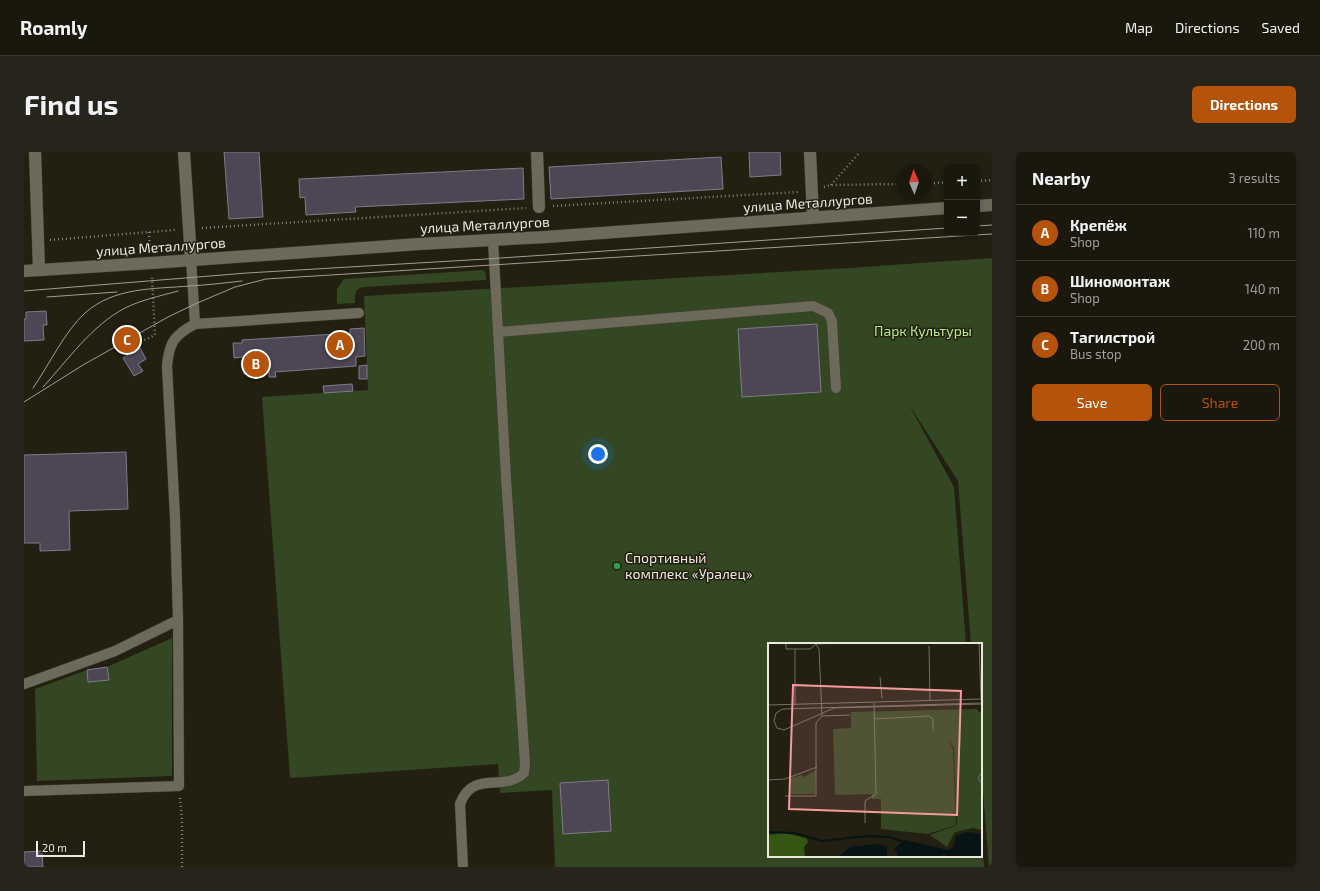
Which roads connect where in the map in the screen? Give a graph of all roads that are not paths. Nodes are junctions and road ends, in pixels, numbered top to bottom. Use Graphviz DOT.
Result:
graph roads {
  1 [pos="35,152"];
  2 [pos="184,152"];
  3 [pos="537,152"];
  4 [pos="810,152"];
  5 [pos="992,205"];
  6 [pos="980,206"];
  7 [pos="539,207"];
  8 [pos="944,208"];
  9 [pos="813,218"];
  10 [pos="493,240"];
  11 [pos="191,260"];
  12 [pos="39,270"];
  13 [pos="24,271"];
  14 [pos="359,313"];
  15 [pos="195,324"];
  16 [pos="498,332"];
  17 [pos="836,388"];
  18 [pos="178,620"];
  19 [pos="24,684"];
  20 [pos="24,791"];
  21 [pos="463,867"];
  1 -- 12 [label="main road"];
  2 -- 11 [label="main road"];
  3 -- 7 [label="main road"];
  4 -- 9 [label="main road"];
  5 -- 6 [label="main road"];
  8 -- 9 [label="main road, улица Металлургов"];
  9 -- 10 [label="main road, улица Металлургов"];
  10 -- 11 [label="main road, улица Металлургов"];
  10 -- 16 [label="lane"];
  11 -- 12 [label="main road, улица Металлургов"];
  11 -- 15 [label="lane"];
  12 -- 13 [label="main road, улица Металлургов"];
  14 -- 15 [label="lane"];
  15 -- 18 [label="lane"];
  16 -- 17 [label="lane"];
  16 -- 21 [label="lane"];
  18 -- 19 [label="lane"];
  18 -- 20 [label="lane"];
}
